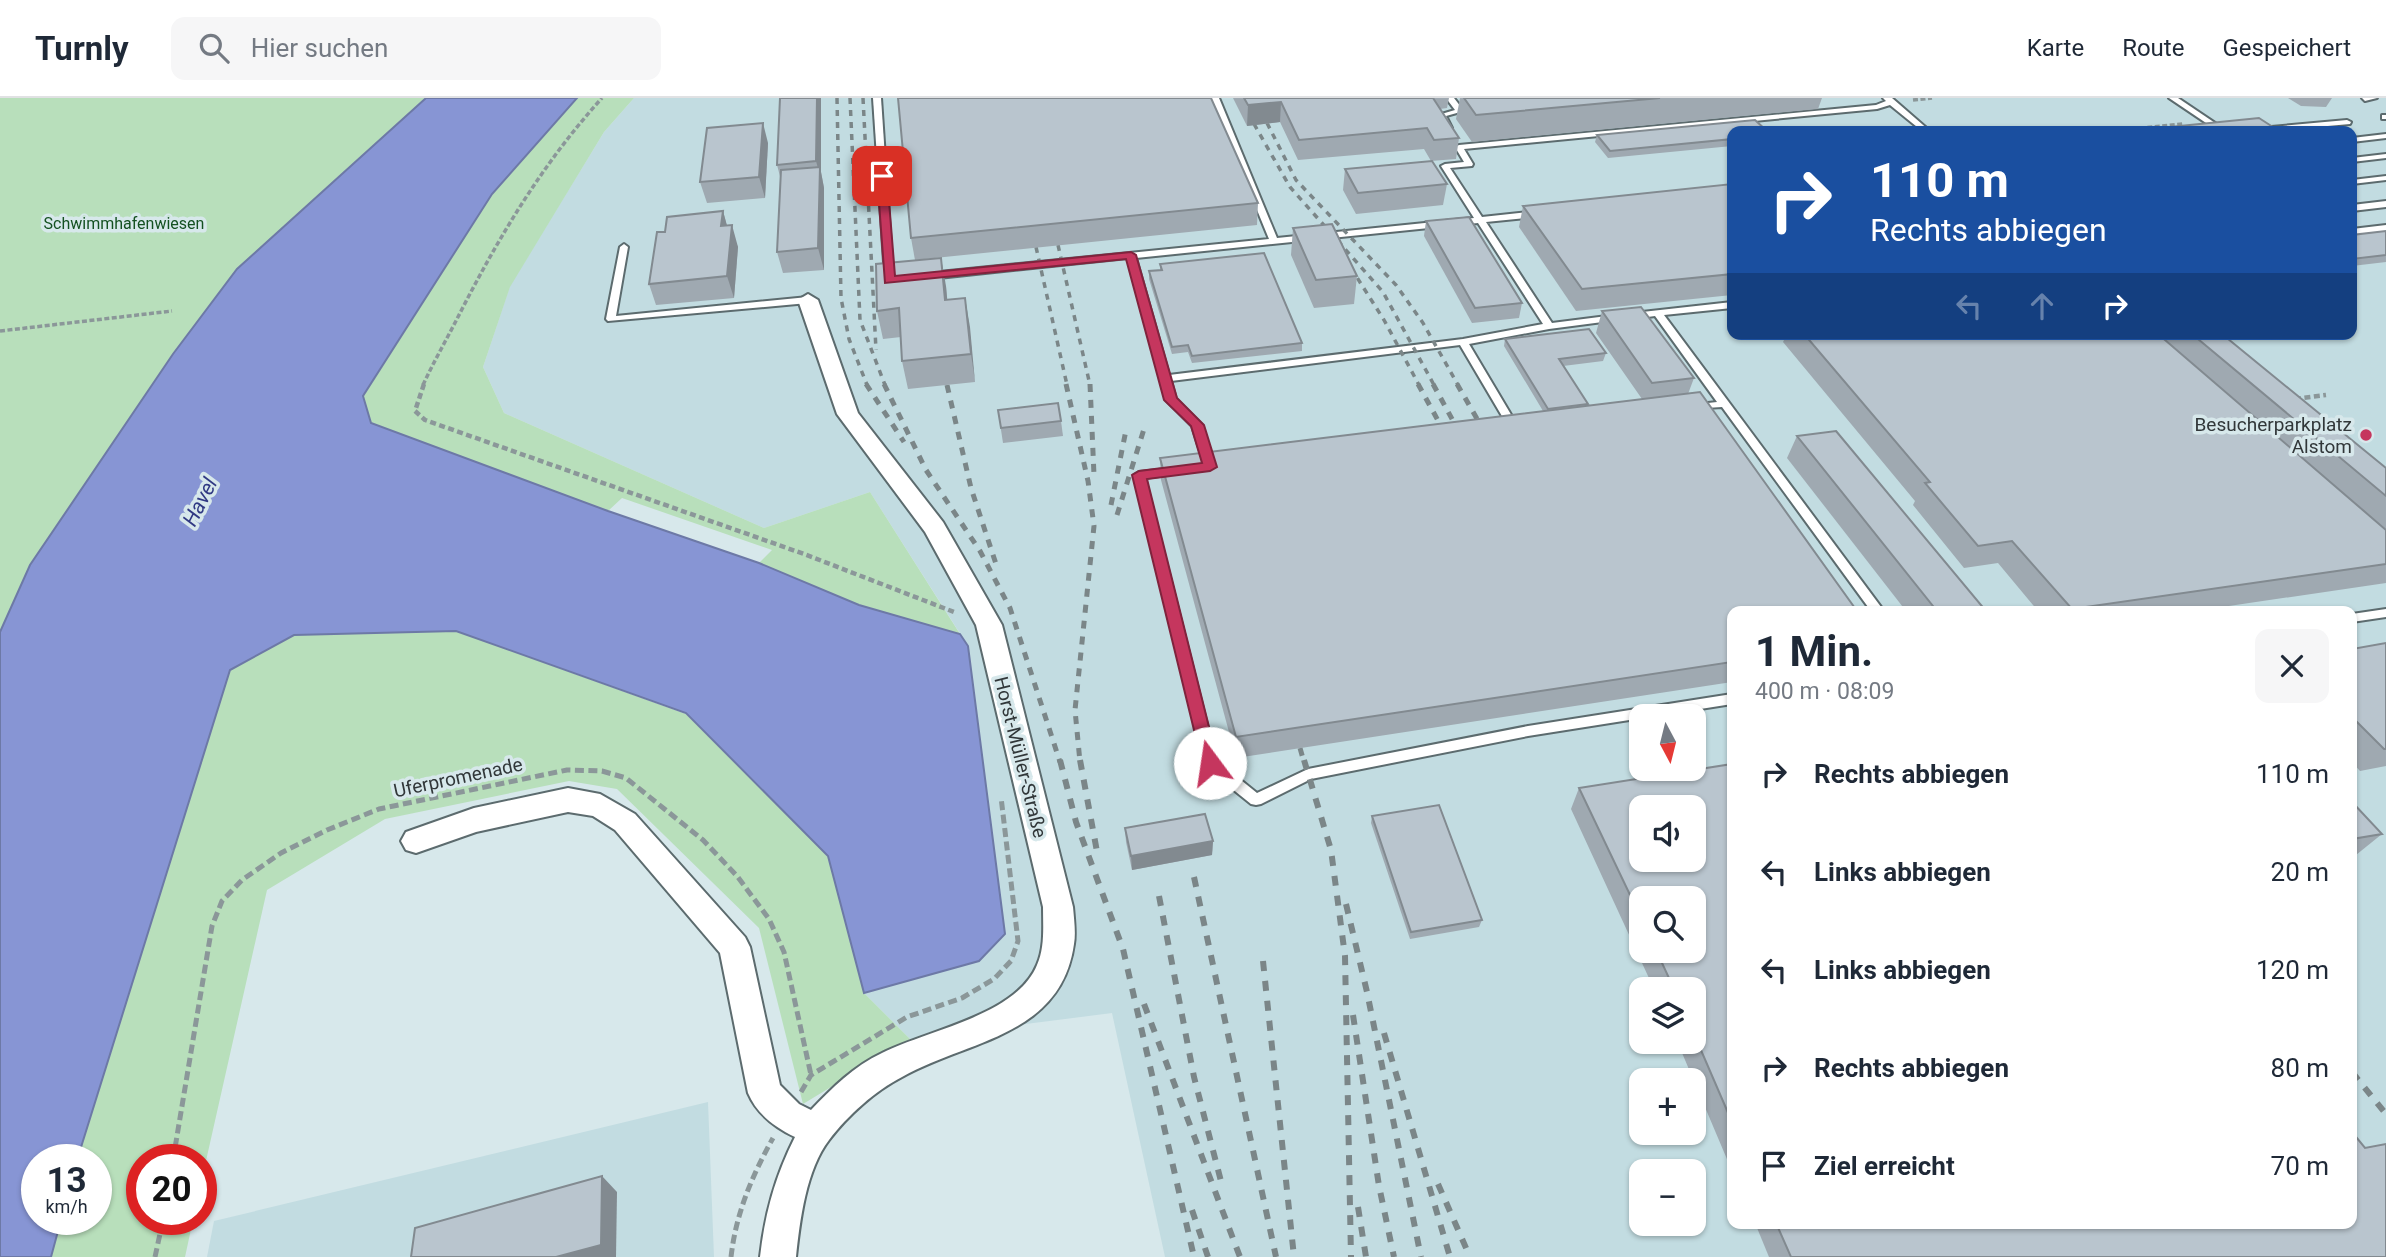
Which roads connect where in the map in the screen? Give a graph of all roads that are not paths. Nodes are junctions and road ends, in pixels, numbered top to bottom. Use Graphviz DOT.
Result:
graph roads {
  1 [pos="877,98"];
  2 [pos="1215,98"];
  3 [pos="1450,98"];
  4 [pos="2173,98"];
  5 [pos="2373,98"];
  6 [pos="2365,99"];
  7 [pos="1889,100"];
  8 [pos="1473,110"];
  9 [pos="1460,111"];
  10 [pos="2347,122"];
  11 [pos="1920,126"];
  12 [pos="2215,126"];
  13 [pos="2303,126"];
  14 [pos="2386,136"];
  15 [pos="2357,139"];
  16 [pos="1459,147"];
  17 [pos="2386,156"];
  18 [pos="2357,159"];
  19 [pos="2386,178"];
  20 [pos="2357,181"];
  21 [pos="2386,204"];
  22 [pos="2357,207"];
  23 [pos="1547,213"];
  24 [pos="1480,219"];
  25 [pos="2357,222"];
  26 [pos="2386,228"];
  27 [pos="2368,230"];
  28 [pos="2357,231"];
  29 [pos="1274,240"];
  30 [pos="624,247"];
  31 [pos="1131,255"];
  32 [pos="921,277"];
  33 [pos="898,279"];
  34 [pos="808,300"];
  35 [pos="1727,306"];
  36 [pos="1657,313"];
  37 [pos="1549,326"];
  38 [pos="1464,342"];
  39 [pos="1164,379"];
  40 [pos="1724,404"];
  41 [pos="1685,408"];
  42 [pos="1527,427"];
  43 [pos="1510,429"];
  44 [pos="1223,465"];
  45 [pos="1210,467"];
  46 [pos="1874,606"];
  47 [pos="2386,613"];
  48 [pos="2357,617"];
  49 [pos="1727,700"];
  50 [pos="416,841"];
  51 [pos="816,1129"];
  52 [pos="778,1257"];
  1 -- 33 [label="lane"];
  2 -- 29 [label="lane"];
  3 -- 9 [label="lane"];
  4 -- 12 [label="lane"];
  5 -- 6 [label="lane"];
  7 -- 11 [label="lane"];
  7 -- 16 [label="lane"];
  8 -- 9 [label="lane"];
  9 -- 16 [label="lane"];
  10 -- 13 [label="lane"];
  14 -- 15 [label="lane"];
  16 -- 24 [label="lane"];
  17 -- 18 [label="lane"];
  19 -- 20 [label="lane"];
  21 -- 22 [label="lane"];
  23 -- 24 [label="lane"];
  24 -- 29 [label="lane"];
  24 -- 37 [label="lane"];
  25 -- 27 [label="lane"];
  26 -- 27 [label="lane"];
  27 -- 28 [label="lane"];
  29 -- 31 [label="lane"];
  30 -- 34 [label="lane"];
  31 -- 32 [label="lane"];
  31 -- 39 [label="lane"];
  34 -- 51 [label="street, Horst-Müller-Straße"];
  35 -- 36 [label="lane"];
  36 -- 37 [label="lane"];
  36 -- 40 [label="lane"];
  37 -- 38 [label="lane"];
  38 -- 39 [label="lane"];
  38 -- 43 [label="lane"];
  39 -- 45 [label="lane"];
  40 -- 41 [label="lane"];
  40 -- 46 [label="lane"];
  42 -- 43 [label="lane"];
  44 -- 45 [label="lane"];
  45 -- 49 [label="lane"];
  47 -- 48 [label="lane"];
  50 -- 51 [label="street"];
  51 -- 52 [label="street, Horst-Müller-Straße"];
}
